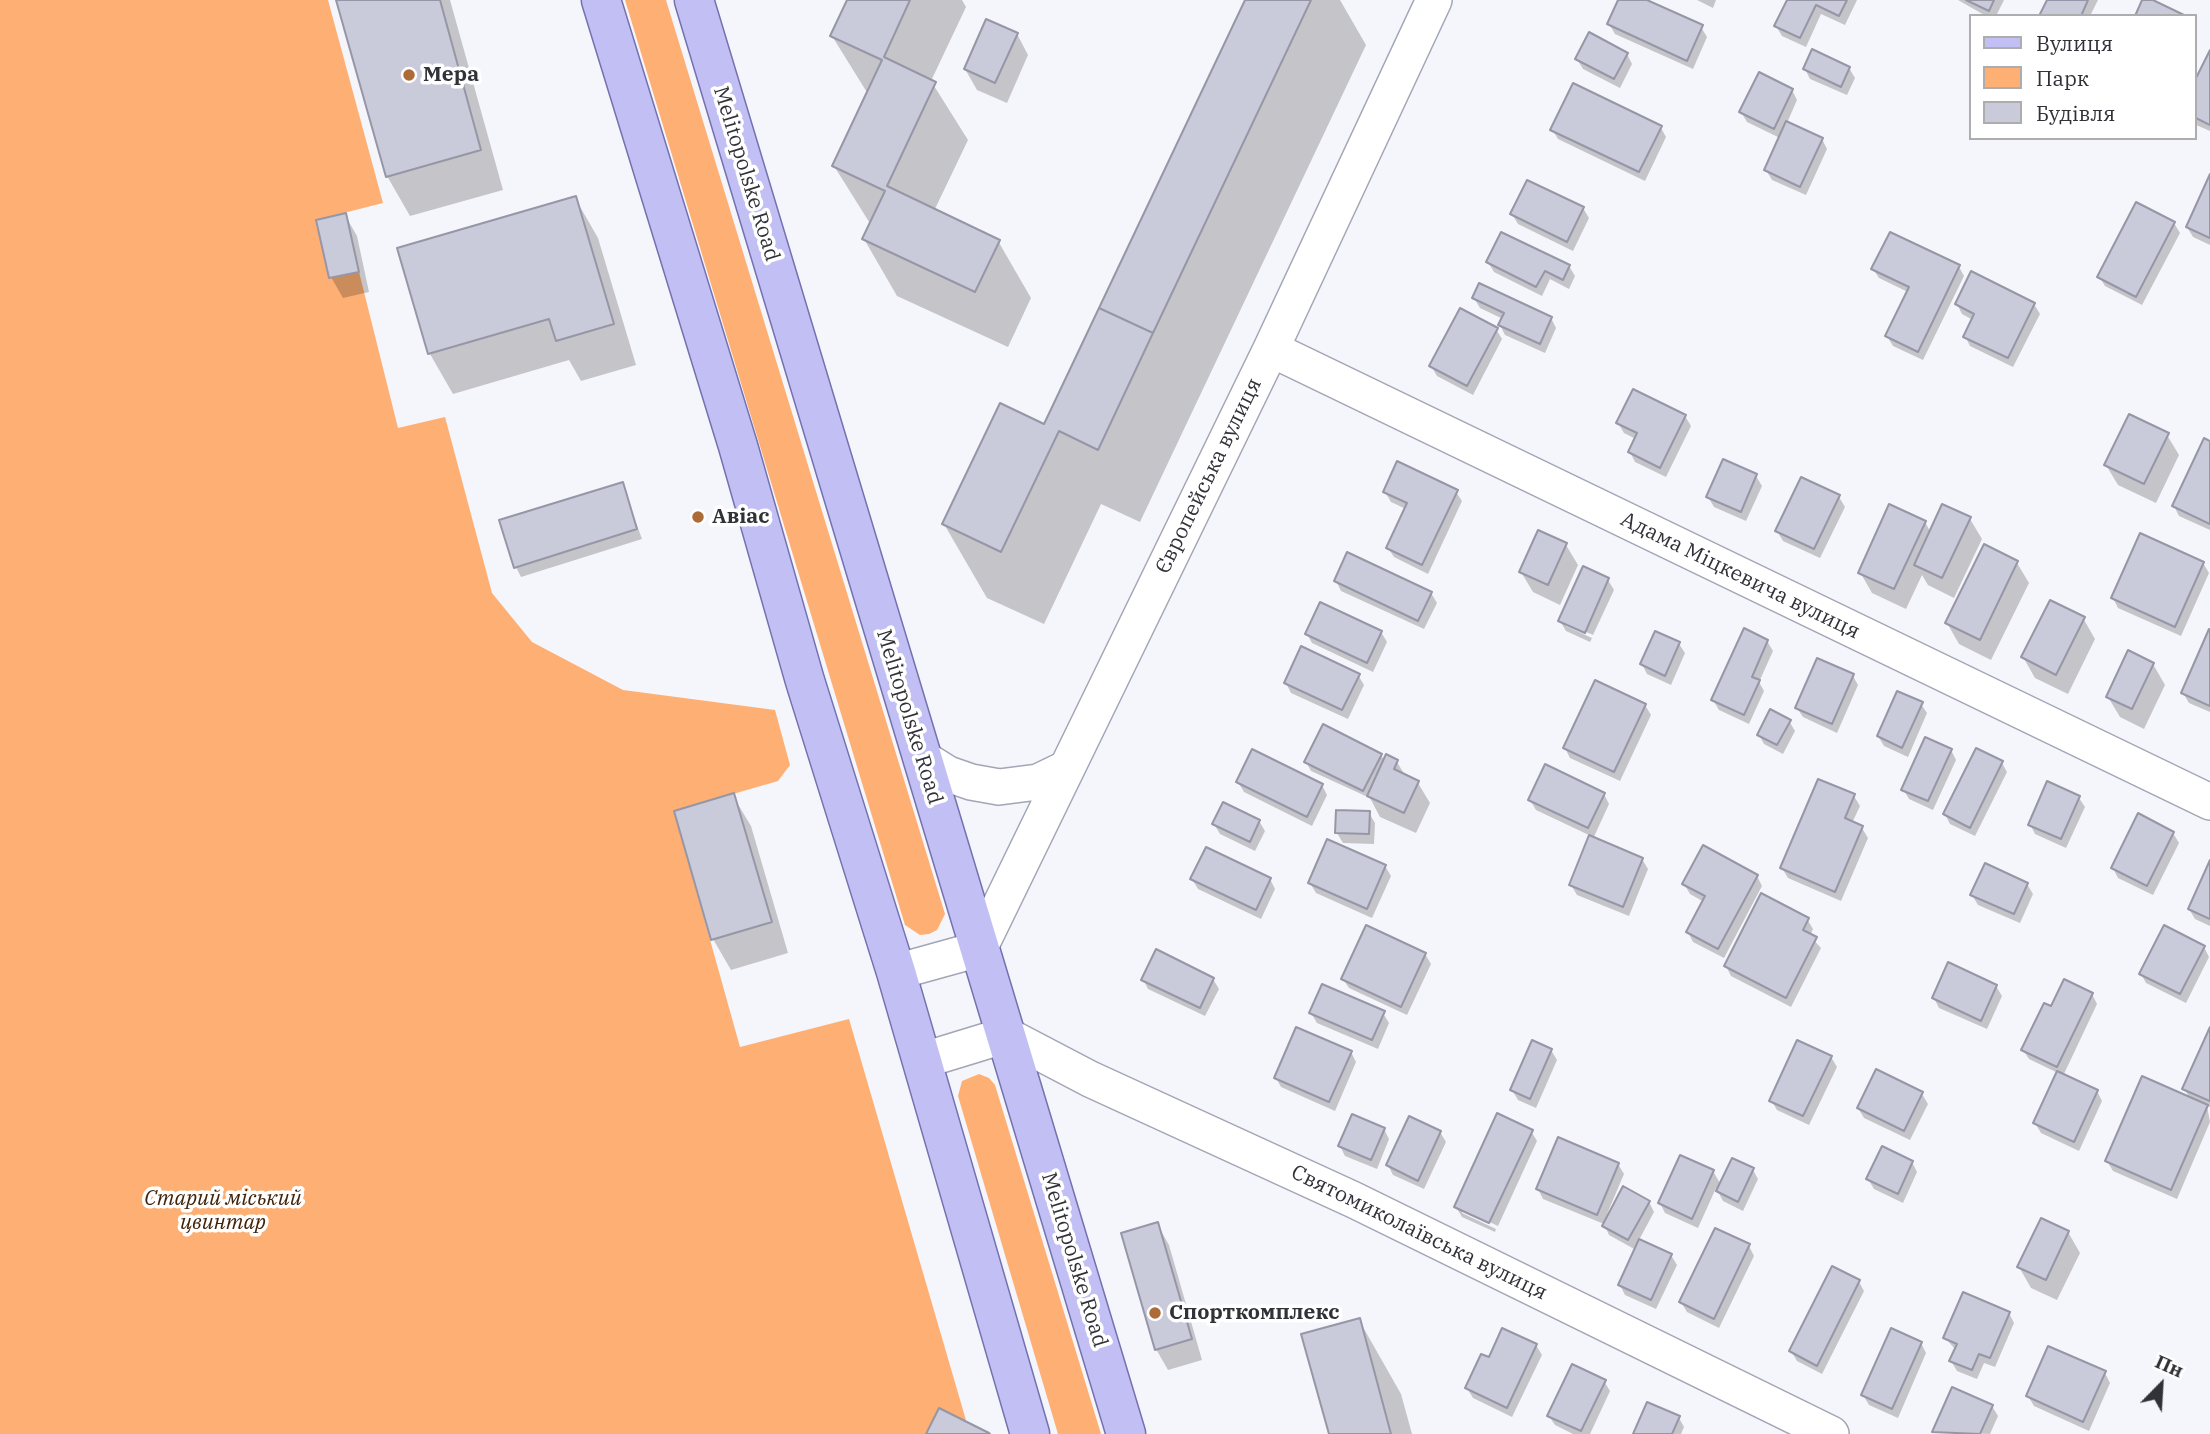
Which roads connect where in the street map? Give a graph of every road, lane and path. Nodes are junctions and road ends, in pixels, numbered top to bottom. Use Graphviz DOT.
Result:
graph roads {
  1 [pos="601,0"];
  2 [pos="694,0"];
  3 [pos="1434,0"];
  4 [pos="1271,348"];
  5 [pos="921,757"];
  6 [pos="1067,768"];
  7 [pos="2210,803"];
  8 [pos="979,949"];
  9 [pos="895,972"];
  10 [pos="1006,1035"];
  11 [pos="921,1061"];
  12 [pos="1030,1434"];
  13 [pos="1126,1434"];
  14 [pos="1831,1434"];
  1 -- 9 [label="main road"];
  2 -- 5 [label="main road, Melitopolske Road"];
  3 -- 4 [label="street, Європейська вулиця"];
  4 -- 6 [label="street, Європейська вулиця"];
  4 -- 7 [label="street, Адама Міцкевича вулиця"];
  5 -- 6 [label="street"];
  5 -- 8 [label="main road, Melitopolske Road"];
  6 -- 8 [label="street, Європейська вулиця"];
  8 -- 9 [label="street"];
  8 -- 10 [label="main road, Melitopolske Road"];
  9 -- 11 [label="main road"];
  10 -- 11 [label="street"];
  10 -- 13 [label="main road, Melitopolske Road"];
  10 -- 14 [label="street, Святомиколаївська вулиця"];
  11 -- 12 [label="main road"];
}
